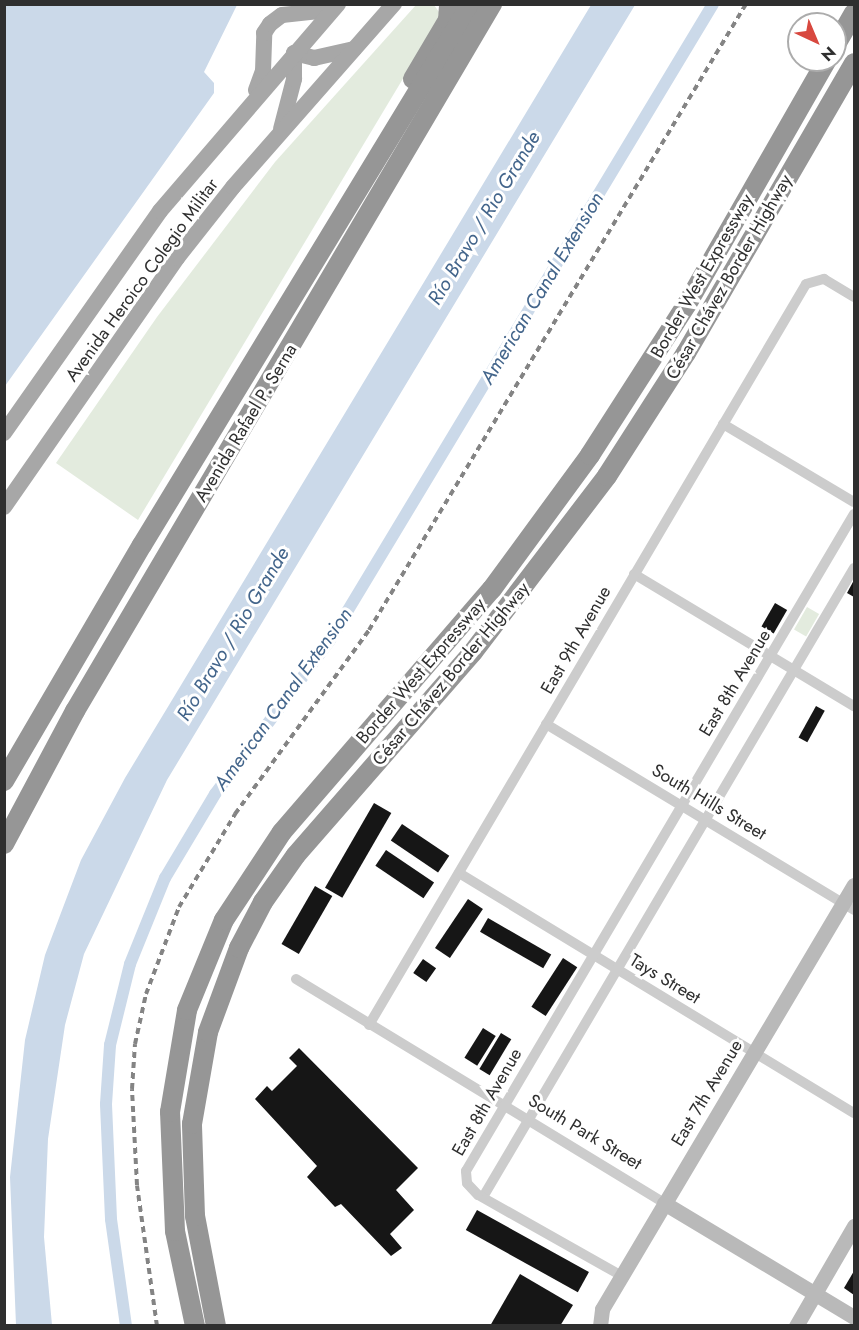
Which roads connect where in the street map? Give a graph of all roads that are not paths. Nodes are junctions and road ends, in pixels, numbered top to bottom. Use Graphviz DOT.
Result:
graph roads {
  1 [pos="336,4"];
  2 [pos="394,4"];
  3 [pos="448,4"];
  4 [pos="471,4"];
  5 [pos="492,4"];
  6 [pos="855,13"];
  7 [pos="847,26"];
  8 [pos="354,48"];
  9 [pos="294,53"];
  10 [pos="855,63"];
  11 [pos="820,72"];
  12 [pos="252,99"];
  13 [pos="280,132"];
  14 [pos="855,297"];
  15 [pos="293,301"];
  16 [pos="723,424"];
  17 [pos="4,433"];
  18 [pos="855,502"];
  19 [pos="4,507"];
  20 [pos="855,514"];
  21 [pos="855,567"];
  22 [pos="634,574"];
  23 [pos="771,655"];
  24 [pos="794,669"];
  25 [pos="855,706"];
  26 [pos="546,724"];
  27 [pos="4,782"];
  28 [pos="682,805"];
  29 [pos="705,819"];
  30 [pos="4,844"];
  31 [pos="459,873"];
  32 [pos="855,885"];
  33 [pos="849,906"];
  34 [pos="593,955"];
  35 [pos="617,969"];
  36 [pos="296,979"];
  37 [pos="369,1025"];
  38 [pos="755,1053"];
  39 [pos="503,1105"];
  40 [pos="855,1113"];
  41 [pos="529,1120"];
  42 [pos="483,1197"];
  43 [pos="664,1203"];
  44 [pos="855,1226"];
  45 [pos="621,1276"];
  46 [pos="814,1293"];
  47 [pos="855,1317"];
  48 [pos="600,1325"];
  49 [pos="195,1326"];
  50 [pos="216,1326"];
  51 [pos="795,1326"];
  1 -- 9 [label="main road, Avenida Heroico Colegio Militar"];
  1 -- 12 [label="main road"];
  2 -- 8 [label="main road, Avenida Heroico Colegio Militar"];
  3 -- 15 [label="highway"];
  4 -- 15 [label="highway, Avenida Rafael P. Serna"];
  5 -- 30 [label="highway, Avenida Rafael P. Serna"];
  6 -- 7 [label="highway"];
  8 -- 9 [label="main road"];
  8 -- 13 [label="main road, Avenida Heroico Colegio Militar"];
  9 -- 12 [label="main road, Avenida Heroico Colegio Militar"];
  9 -- 13 [label="main road"];
  10 -- 50 [label="highway, César Chávez Border Highway"];
  11 -- 49 [label="highway, Border West Expressway"];
  12 -- 17 [label="main road, Avenida Heroico Colegio Militar"];
  13 -- 19 [label="main road, Avenida Heroico Colegio Militar"];
  14 -- 16 [label="street, East 9th Avenue"];
  15 -- 27 [label="highway, Avenida Rafael P. Serna"];
  16 -- 18 [label="street"];
  16 -- 22 [label="street, East 9th Avenue"];
  20 -- 23 [label="street, East 8th Avenue"];
  21 -- 24 [label="street"];
  22 -- 23 [label="street"];
  22 -- 26 [label="street, East 9th Avenue"];
  23 -- 24 [label="street"];
  23 -- 28 [label="street, East 8th Avenue"];
  24 -- 25 [label="street"];
  24 -- 29 [label="street"];
  26 -- 28 [label="street, South Hills Street"];
  26 -- 31 [label="street, East 9th Avenue"];
  28 -- 29 [label="street, South Hills Street"];
  28 -- 34 [label="street, East 8th Avenue"];
  29 -- 33 [label="street, South Hills Street"];
  29 -- 35 [label="street"];
  31 -- 34 [label="street, Tays Street"];
  31 -- 37 [label="street, East 9th Avenue"];
  32 -- 33 [label="street, East 7th Avenue"];
  33 -- 38 [label="street, East 7th Avenue"];
  34 -- 35 [label="street, Tays Street"];
  34 -- 39 [label="street, East 8th Avenue"];
  35 -- 38 [label="street, Tays Street"];
  35 -- 41 [label="street"];
  36 -- 37 [label="street, South Park Street"];
  37 -- 39 [label="street, South Park Street"];
  38 -- 40 [label="street, Tays Street"];
  38 -- 43 [label="street, East 7th Avenue"];
  39 -- 41 [label="street, South Park Street"];
  39 -- 42 [label="street, East 8th Avenue"];
  41 -- 42 [label="street"];
  41 -- 43 [label="street, South Park Street"];
  42 -- 45 [label="street"];
  43 -- 45 [label="street, East 7th Avenue"];
  43 -- 46 [label="street, South Park Street"];
  44 -- 46 [label="street"];
  45 -- 48 [label="street, East 7th Avenue"];
  46 -- 47 [label="street, South Park Street"];
  46 -- 51 [label="street"];
}
